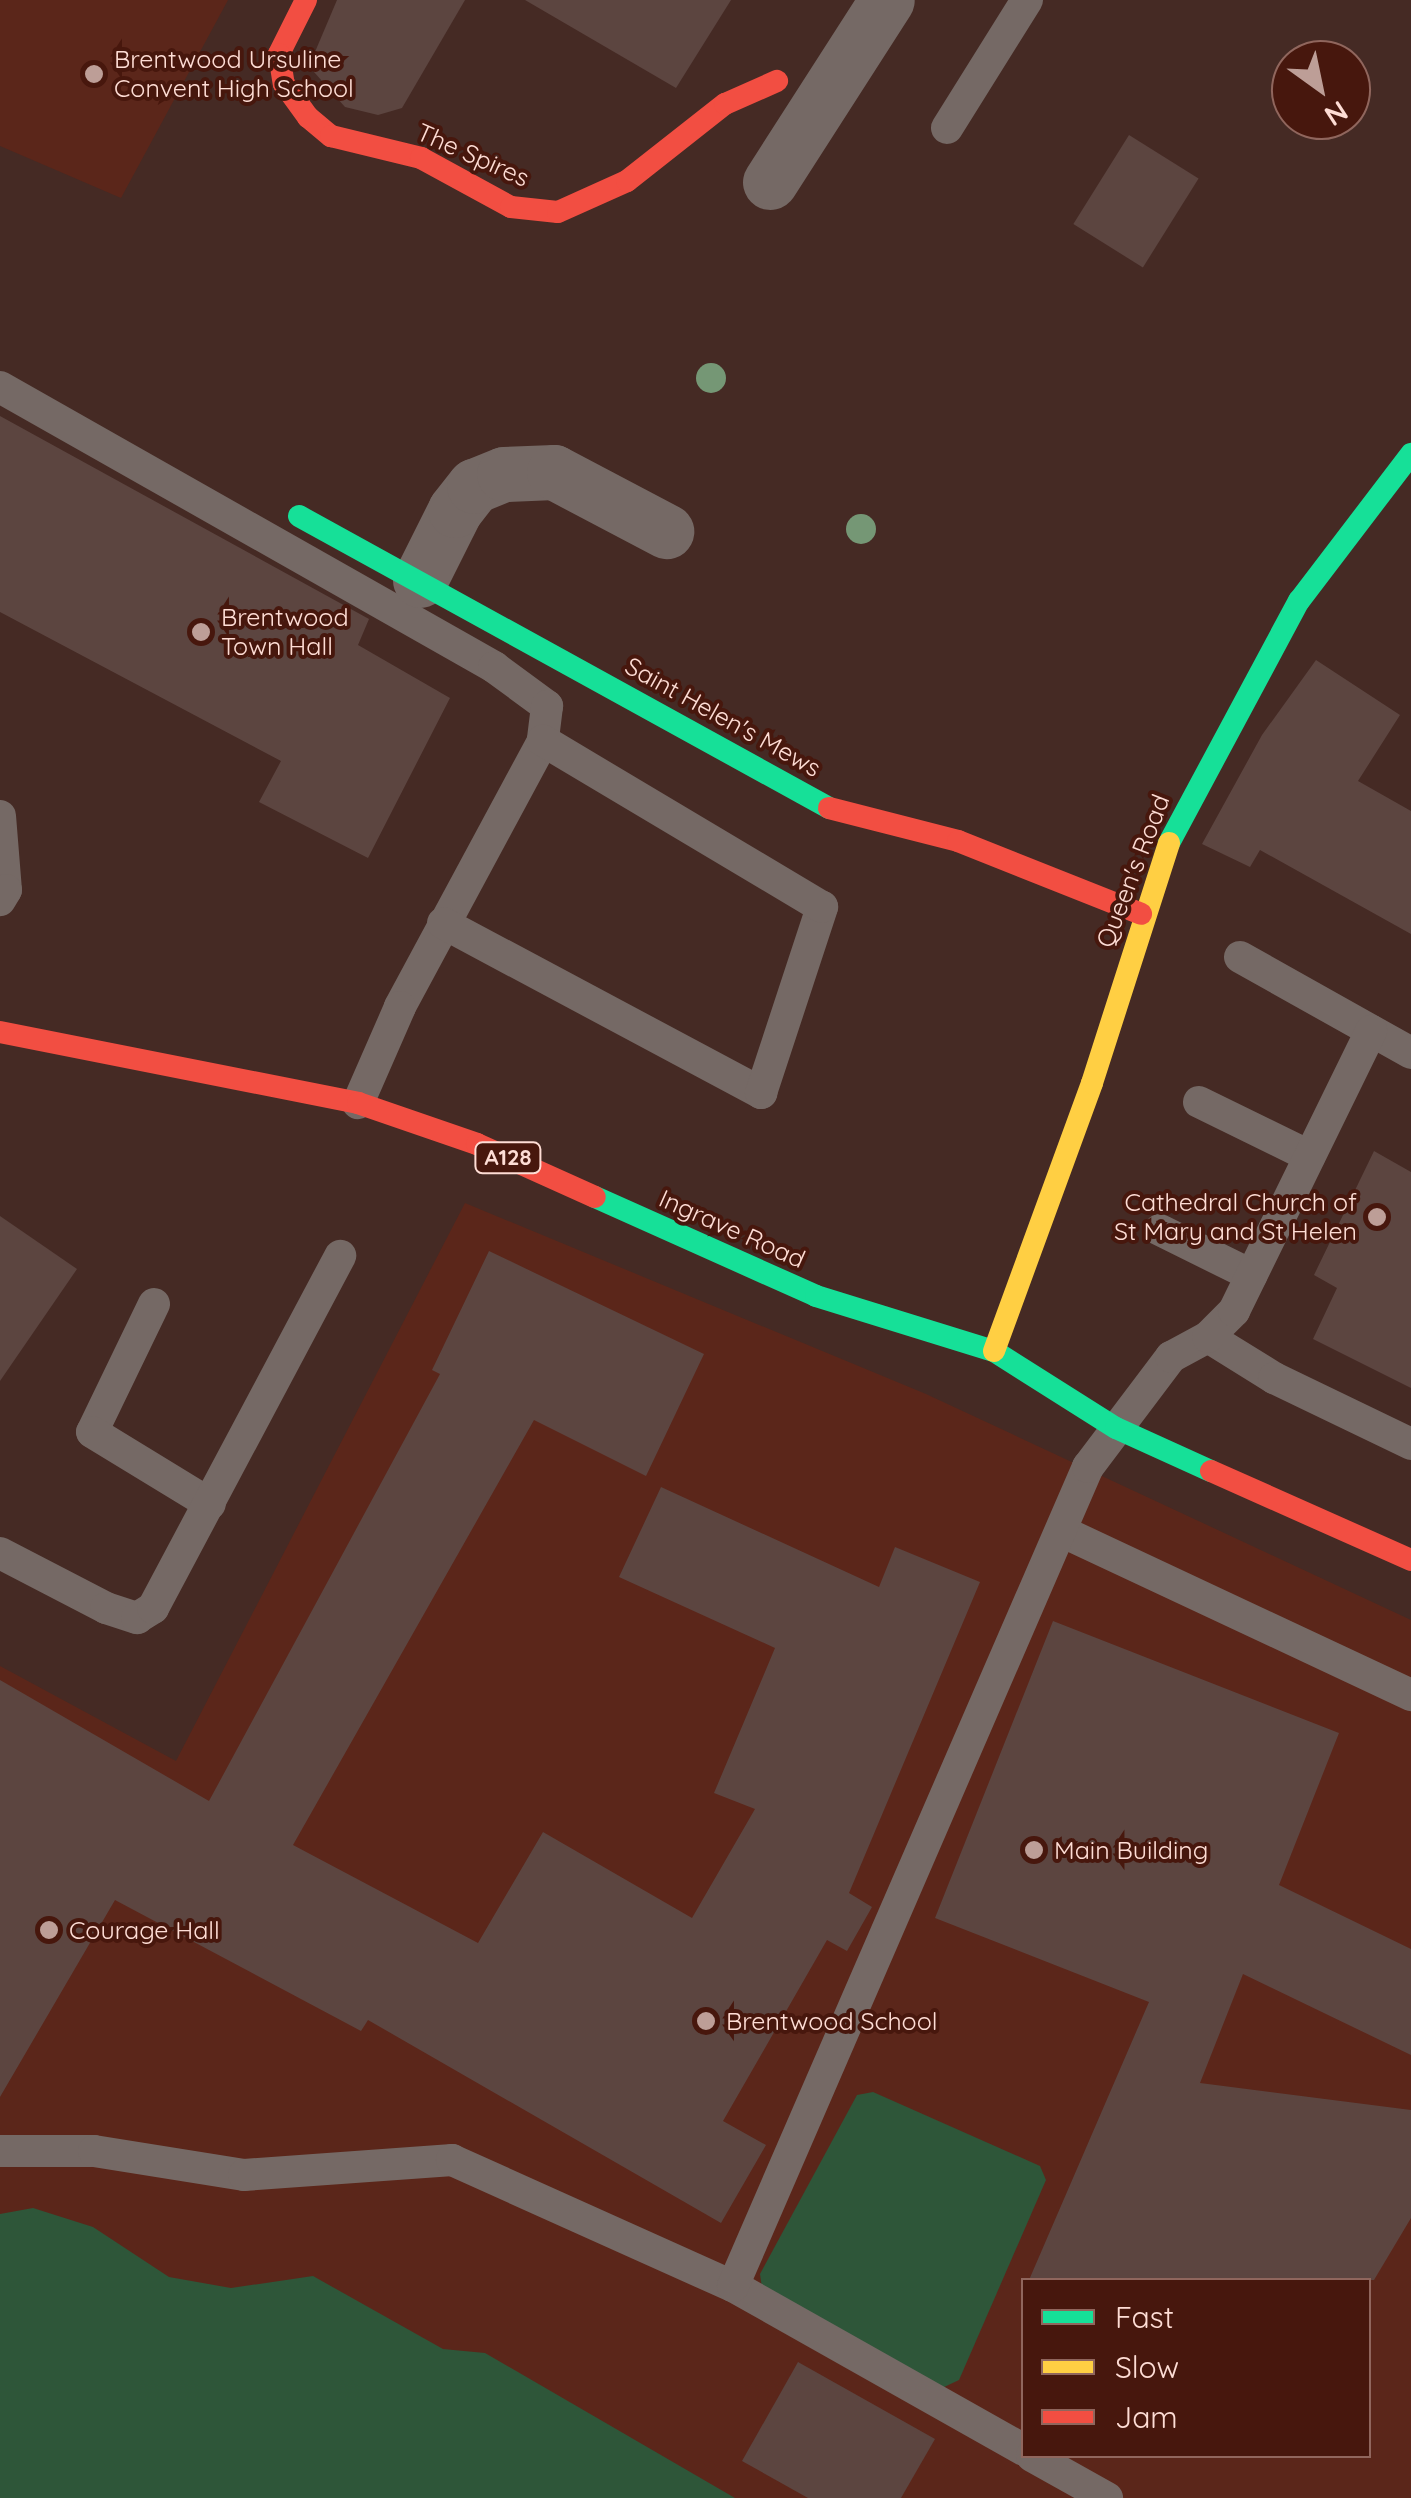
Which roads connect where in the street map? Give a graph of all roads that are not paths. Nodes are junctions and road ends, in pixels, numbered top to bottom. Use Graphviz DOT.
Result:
graph roads {
  1 [pos="306,0"];
  2 [pos="888,0"];
  3 [pos="1026,0"];
  4 [pos="781,81"];
  5 [pos="947,128"];
  6 [pos="770,182"];
  7 [pos="0,386"];
  8 [pos="1411,454"];
  9 [pos="299,516"];
  10 [pos="666,531"];
  11 [pos="420,580"];
  12 [pos="543,741"];
  13 [pos="0,816"];
  14 [pos="0,900"];
  15 [pos="1140,914"];
  16 [pos="443,923"];
  17 [pos="1240,957"];
  18 [pos="1371,1032"];
  19 [pos="6,1039"];
  20 [pos="1411,1053"];
  21 [pos="1200,1102"];
  22 [pos="358,1103"];
  23 [pos="1309,1156"];
  24 [pos="1160,1230"];
  25 [pos="340,1256"];
  26 [pos="1251,1275"];
  27 [pos="154,1304"];
  28 [pos="1208,1337"];
  29 [pos="994,1351"];
  30 [pos="1116,1428"];
  31 [pos="1411,1444"];
  32 [pos="210,1504"];
  33 [pos="1062,1531"];
  34 [pos="0,1553"];
  35 [pos="1411,1560"];
  36 [pos="1411,1695"];
  37 [pos="0,2150"];
  38 [pos="733,2286"];
  39 [pos="1021,2448"];
  40 [pos="1036,2458"];
  41 [pos="1108,2498"];
  1 -- 4 [label="main road, The Spires"];
  2 -- 4 [label="street"];
  3 -- 5 [label="lane"];
  4 -- 6 [label="street"];
  7 -- 12 [label="lane"];
  8 -- 15 [label="main road, Queen's Road"];
  9 -- 11 [label="main road, Saint Helen's Mews"];
  10 -- 11 [label="street"];
  11 -- 15 [label="main road, Saint Helen's Mews"];
  12 -- 16 [label="lane"];
  12 -- 16 [label="lane"];
  13 -- 14 [label="lane"];
  15 -- 29 [label="main road, Queen's Road"];
  16 -- 22 [label="lane"];
  17 -- 18 [label="lane"];
  18 -- 20 [label="lane"];
  18 -- 23 [label="lane"];
  19 -- 22 [label="main road, Ingrave Road / A128"];
  21 -- 23 [label="lane"];
  22 -- 29 [label="main road, Ingrave Road / A128"];
  23 -- 26 [label="lane"];
  24 -- 26 [label="lane"];
  25 -- 32 [label="lane"];
  26 -- 28 [label="lane"];
  27 -- 32 [label="lane"];
  28 -- 30 [label="lane"];
  28 -- 31 [label="lane"];
  29 -- 30 [label="main road, Ingrave Road / A128"];
  30 -- 33 [label="lane"];
  30 -- 35 [label="main road, Ingrave Road / A128"];
  32 -- 34 [label="lane"];
  33 -- 36 [label="lane"];
  33 -- 38 [label="lane"];
  37 -- 38 [label="lane"];
  38 -- 39 [label="lane"];
  40 -- 41 [label="lane"];
}
